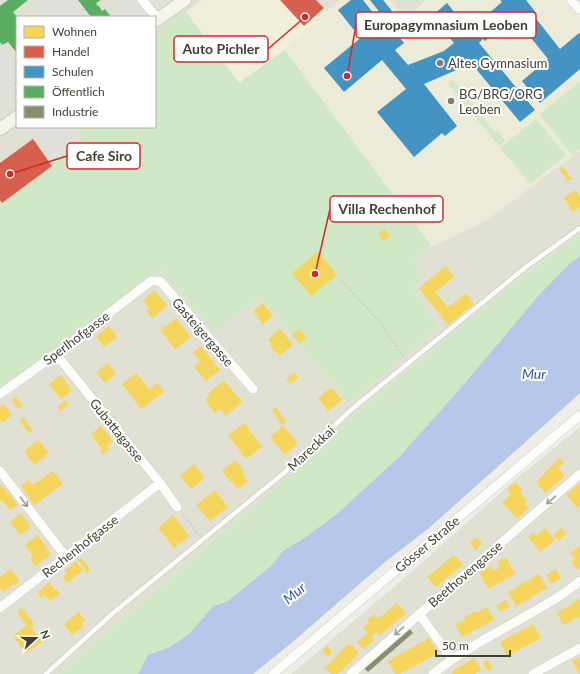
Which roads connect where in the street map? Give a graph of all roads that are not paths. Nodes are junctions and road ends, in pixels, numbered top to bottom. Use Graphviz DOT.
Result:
graph roads {
  1 [pos="142,0"];
  2 [pos="185,0"];
  3 [pos="570,0"];
  4 [pos="580,10"];
  5 [pos="153,16"];
  6 [pos="156,20"];
  7 [pos="16,118"];
  8 [pos="0,129"];
  9 [pos="580,228"];
  10 [pos="151,281"];
  11 [pos="56,354"];
  12 [pos="253,389"];
  13 [pos="0,394"];
  14 [pos="580,415"];
  15 [pos="0,471"];
  16 [pos="580,474"];
  17 [pos="160,483"];
  18 [pos="177,507"];
  19 [pos="66,557"];
  20 [pos="580,581"];
  21 [pos="0,608"];
  22 [pos="419,614"];
  23 [pos="580,648"];
  24 [pos="452,659"];
  25 [pos="46,674"];
  26 [pos="273,674"];
  27 [pos="351,674"];
  28 [pos="434,674"];
  29 [pos="533,674"];
  1 -- 5 [label="street"];
  2 -- 6 [label="main road"];
  3 -- 4 [label="street"];
  7 -- 8 [label="main road"];
  9 -- 25 [label="lane, Mareckkai"];
  10 -- 11 [label="street, Sperlhofgasse"];
  10 -- 12 [label="street, Gasteigergasse"];
  11 -- 13 [label="street, Sperlhofgasse"];
  11 -- 17 [label="street, Gubattagasse"];
  14 -- 26 [label="street, Gösser Straße"];
  15 -- 19 [label="street, one-way"];
  16 -- 22 [label="street, Beethovengasse, one-way"];
  17 -- 18 [label="street, Gubattagasse"];
  17 -- 19 [label="street, Rechenhofgasse"];
  19 -- 21 [label="street, Rechenhofgasse"];
  20 -- 24 [label="street"];
  22 -- 24 [label="street"];
  22 -- 27 [label="street, Beethovengasse, one-way"];
  23 -- 29 [label="street"];
  24 -- 28 [label="street"];
}
